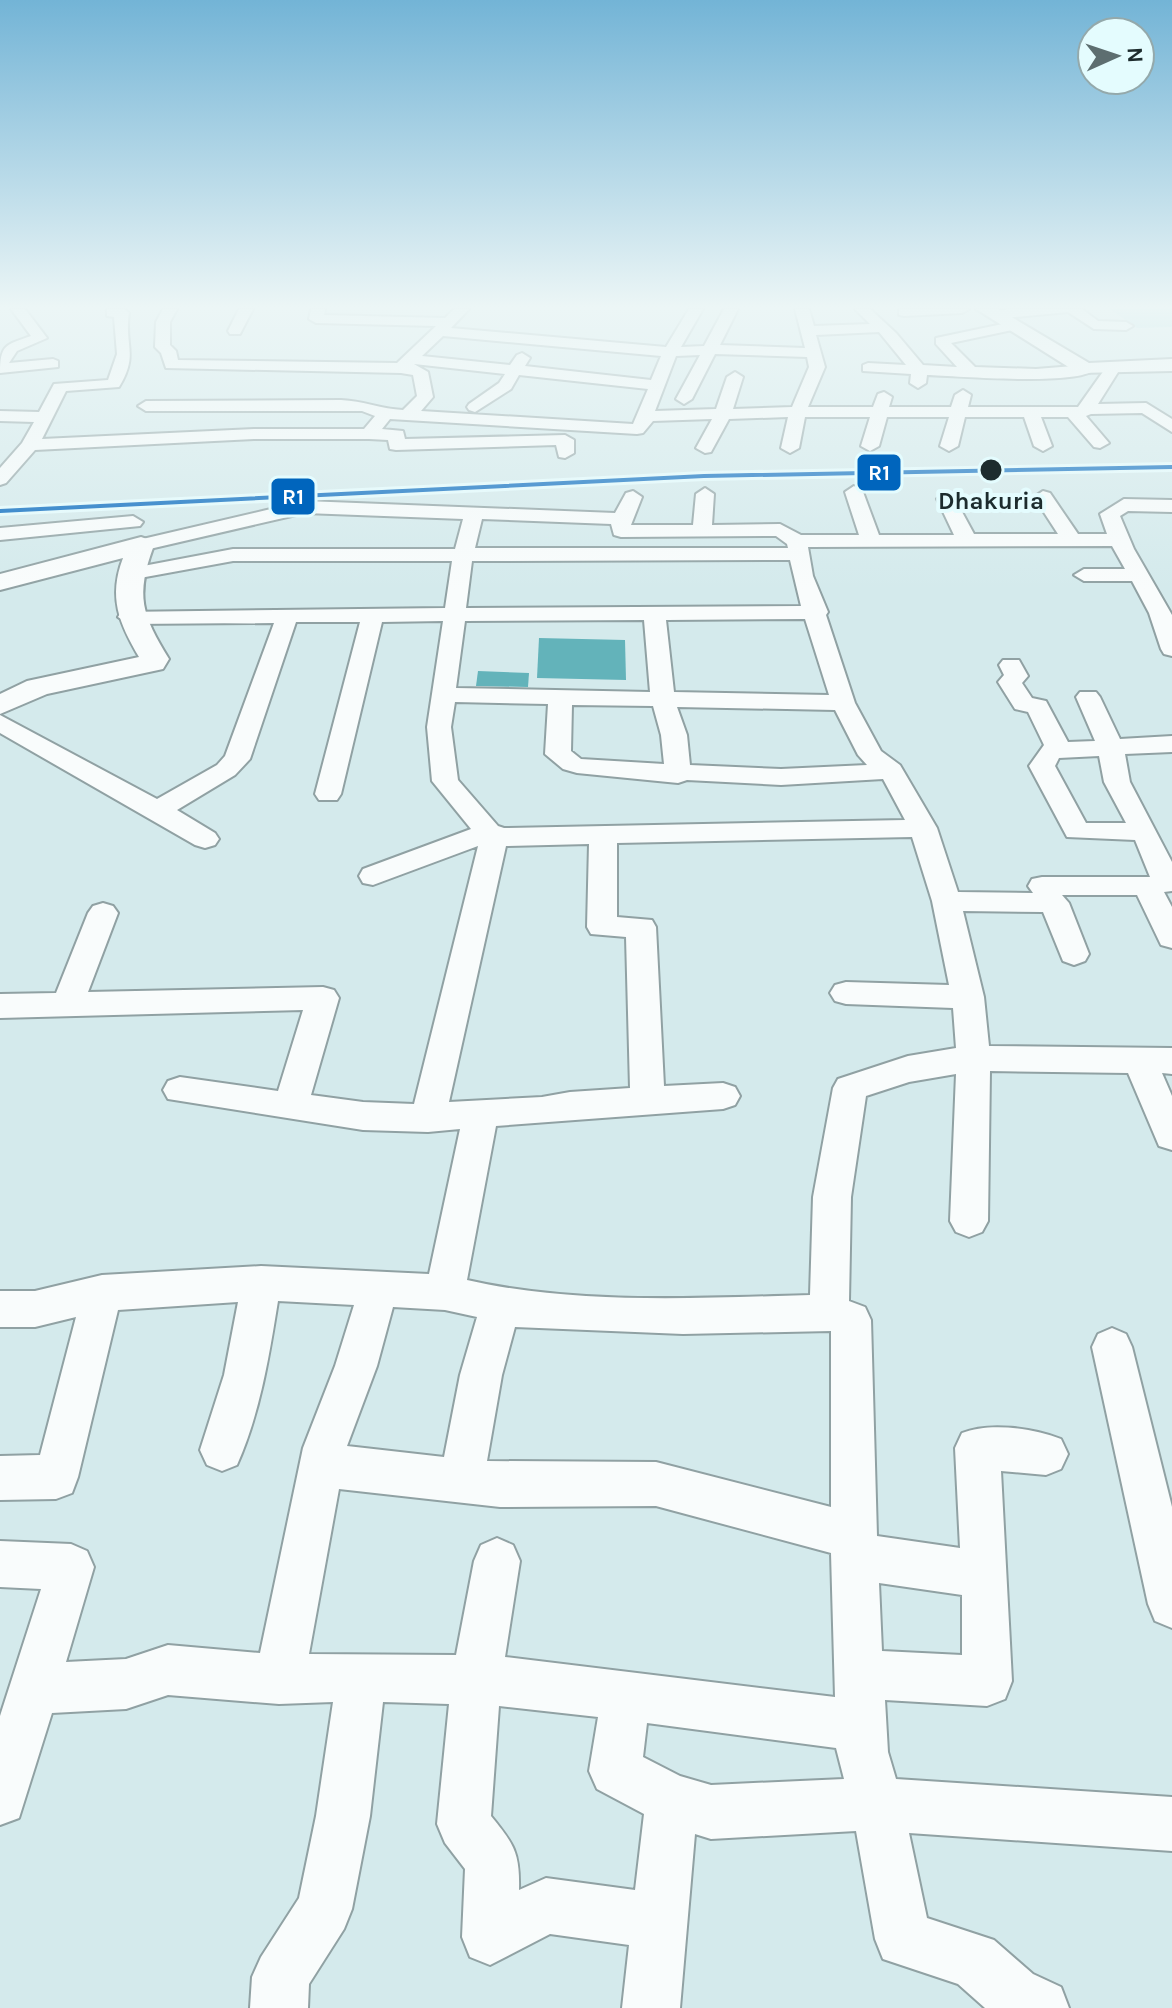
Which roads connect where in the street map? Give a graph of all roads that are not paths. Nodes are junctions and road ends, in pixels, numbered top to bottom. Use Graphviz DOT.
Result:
graph roads {
  1 [pos="1083,402"];
  2 [pos="52,403"];
  3 [pos="419,403"];
  4 [pos="442,403"];
  5 [pos="480,403"];
  6 [pos="650,403"];
  7 [pos="726,403"];
  8 [pos="802,403"];
  9 [pos="883,403"];
  10 [pos="961,403"];
  11 [pos="1080,403"];
  12 [pos="1090,403"];
  13 [pos="257,404"];
  14 [pos="146,406"];
  15 [pos="475,407"];
  16 [pos="798,412"];
  17 [pos="958,413"];
  18 [pos="1031,413"];
  19 [pos="385,414"];
  20 [pos="880,414"];
  21 [pos="408,415"];
  22 [pos="563,415"];
  23 [pos="0,416"];
  24 [pos="722,416"];
  25 [pos="45,417"];
  26 [pos="494,420"];
  27 [pos="642,422"];
  28 [pos="1172,427"];
  29 [pos="369,434"];
  30 [pos="489,443"];
  31 [pos="1100,443"];
  32 [pos="30,445"];
  33 [pos="870,446"];
  34 [pos="949,446"];
  35 [pos="1043,446"];
  36 [pos="705,448"];
  37 [pos="790,448"];
  38 [pos="613,450"];
  39 [pos="565,453"];
  40 [pos="0,479"];
  41 [pos="854,492"];
  42 [pos="705,494"];
  43 [pos="633,497"];
  44 [pos="1043,497"];
  45 [pos="946,499"];
  46 [pos="1172,506"];
  47 [pos="474,512"];
  48 [pos="621,519"];
  49 [pos="69,528"];
  50 [pos="702,529"];
  51 [pos="0,534"];
  52 [pos="134,539"];
  53 [pos="1071,539"];
  54 [pos="1116,540"];
  55 [pos="871,541"];
  56 [pos="967,541"];
  57 [pos="792,542"];
  58 [pos="463,555"];
  59 [pos="71,566"];
  60 [pos="1084,575"];
  61 [pos="1141,575"];
  62 [pos="0,582"];
  63 [pos="654,612"];
  64 [pos="817,612"];
  65 [pos="288,615"];
  66 [pos="373,615"];
  67 [pos="457,615"];
  68 [pos="129,617"];
  69 [pos="1171,643"];
  70 [pos="1011,665"];
  71 [pos="444,695"];
  72 [pos="1088,697"];
  73 [pos="560,698"];
  74 [pos="663,701"];
  75 [pos="843,703"];
  76 [pos="0,705"];
  77 [pos="0,722"];
  78 [pos="1172,744"];
  79 [pos="1110,745"];
  80 [pos="1059,750"];
  81 [pos="891,771"];
  82 [pos="678,775"];
  83 [pos="328,794"];
  84 [pos="159,809"];
  85 [pos="923,828"];
  86 [pos="1145,832"];
  87 [pos="603,833"];
  88 [pos="491,834"];
  89 [pos="205,839"];
  90 [pos="373,876"];
  91 [pos="1167,883"];
  92 [pos="1042,886"];
  93 [pos="947,901"];
  94 [pos="103,913"];
  95 [pos="1172,938"];
  96 [pos="1074,954"];
  97 [pos="846,993"];
  98 [pos="968,997"];
  99 [pos="67,1005"];
  100 [pos="0,1006"];
  101 [pos="973,1058"];
  102 [pos="1156,1061"];
  103 [pos="180,1090"];
  104 [pos="723,1096"];
  105 [pos="648,1100"];
  106 [pos="291,1106"];
  107 [pos="481,1113"];
  108 [pos="428,1118"];
  109 [pos="1172,1136"];
  110 [pos="969,1221"];
  111 [pos="261,1283"];
  112 [pos="378,1289"];
  113 [pos="445,1292"];
  114 [pos="102,1293"];
  115 [pos="501,1305"];
  116 [pos="0,1309"];
  117 [pos="829,1312"];
  118 [pos="1112,1347"];
  119 [pos="222,1450"];
  120 [pos="1046,1454"];
  121 [pos="322,1465"];
  122 [pos="0,1478"];
  123 [pos="462,1480"];
  124 [pos="854,1546"];
  125 [pos="497,1561"];
  126 [pos="0,1564"];
  127 [pos="985,1575"];
  128 [pos="1172,1604"];
  129 [pos="859,1674"];
  130 [pos="361,1677"];
  131 [pos="279,1679"];
  132 [pos="476,1680"];
  133 [pos="33,1689"];
  134 [pos="626,1695"];
  135 [pos="860,1726"];
  136 [pos="0,1799"];
  137 [pos="672,1800"];
  138 [pos="877,1804"];
  139 [pos="1172,1824"];
  140 [pos="659,1921"];
  141 [pos="279,2008"];
  142 [pos="651,2008"];
  143 [pos="1040,2008"];
  1 -- 31 [label="street"];
  2 -- 25 [label="street"];
  3 -- 21 [label="street"];
  4 -- 15 [label="street"];
  5 -- 15 [label="street"];
  6 -- 27 [label="street"];
  7 -- 24 [label="street"];
  8 -- 16 [label="street"];
  9 -- 20 [label="street"];
  10 -- 17 [label="street"];
  11 -- 18 [label="street"];
  12 -- 28 [label="street"];
  13 -- 14 [label="street"];
  13 -- 19 [label="street"];
  15 -- 22 [label="street"];
  16 -- 20 [label="street"];
  16 -- 24 [label="street"];
  16 -- 37 [label="street"];
  17 -- 18 [label="street"];
  17 -- 20 [label="street"];
  17 -- 34 [label="street"];
  18 -- 35 [label="street"];
  19 -- 21 [label="street"];
  19 -- 29 [label="street"];
  20 -- 33 [label="street"];
  21 -- 26 [label="street"];
  22 -- 26 [label="street"];
  22 -- 27 [label="street"];
  23 -- 25 [label="street"];
  24 -- 27 [label="street"];
  24 -- 36 [label="street"];
  25 -- 32 [label="street"];
  26 -- 30 [label="street"];
  27 -- 38 [label="street"];
  29 -- 30 [label="street"];
  29 -- 32 [label="street"];
  30 -- 39 [label="street"];
  32 -- 40 [label="street"];
  41 -- 55 [label="street"];
  42 -- 50 [label="street"];
  43 -- 48 [label="street"];
  44 -- 53 [label="street"];
  45 -- 56 [label="street"];
  46 -- 54 [label="street"];
  47 -- 48 [label="street"];
  47 -- 52 [label="street"];
  47 -- 58 [label="street"];
  48 -- 50 [label="street"];
  49 -- 51 [label="street"];
  49 -- 52 [label="street"];
  49 -- 59 [label="street"];
  50 -- 57 [label="street"];
  52 -- 58 [label="street"];
  52 -- 59 [label="street"];
  52 -- 68 [label="street"];
  53 -- 54 [label="street"];
  53 -- 56 [label="street"];
  54 -- 61 [label="street"];
  55 -- 56 [label="street"];
  55 -- 57 [label="street"];
  57 -- 58 [label="street"];
  57 -- 64 [label="street"];
  58 -- 67 [label="street"];
  59 -- 62 [label="street"];
  60 -- 61 [label="street"];
  61 -- 69 [label="street"];
  63 -- 64 [label="street"];
  63 -- 67 [label="street"];
  63 -- 74 [label="street"];
  64 -- 75 [label="street"];
  65 -- 66 [label="street"];
  65 -- 68 [label="street"];
  65 -- 84 [label="street"];
  66 -- 67 [label="street"];
  66 -- 83 [label="street"];
  67 -- 71 [label="street"];
  68 -- 76 [label="street"];
  70 -- 80 [label="street"];
  71 -- 73 [label="street"];
  71 -- 88 [label="street"];
  72 -- 79 [label="street"];
  73 -- 74 [label="street"];
  73 -- 82 [label="street"];
  74 -- 75 [label="street"];
  74 -- 82 [label="street"];
  75 -- 81 [label="street"];
  77 -- 84 [label="street"];
  78 -- 79 [label="street"];
  79 -- 80 [label="street"];
  79 -- 86 [label="street"];
  80 -- 86 [label="street"];
  81 -- 82 [label="street"];
  81 -- 85 [label="street"];
  84 -- 89 [label="street"];
  85 -- 87 [label="street"];
  85 -- 93 [label="street"];
  86 -- 91 [label="street"];
  87 -- 88 [label="street"];
  87 -- 105 [label="street"];
  88 -- 90 [label="street"];
  88 -- 108 [label="street"];
  92 -- 95 [label="street"];
  93 -- 96 [label="street"];
  93 -- 98 [label="street"];
  94 -- 99 [label="street"];
  97 -- 98 [label="street"];
  98 -- 101 [label="street"];
  99 -- 100 [label="street"];
  99 -- 106 [label="street"];
  101 -- 102 [label="street"];
  101 -- 110 [label="street"];
  101 -- 117 [label="street"];
  102 -- 109 [label="street"];
  103 -- 106 [label="street"];
  104 -- 105 [label="street"];
  105 -- 107 [label="street"];
  106 -- 108 [label="street"];
  107 -- 108 [label="street"];
  107 -- 113 [label="street"];
  111 -- 112 [label="street"];
  111 -- 114 [label="street"];
  111 -- 119 [label="street"];
  112 -- 113 [label="street"];
  112 -- 121 [label="street"];
  113 -- 115 [label="street"];
  114 -- 116 [label="street"];
  114 -- 122 [label="street"];
  115 -- 117 [label="street"];
  115 -- 123 [label="street"];
  117 -- 124 [label="street"];
  118 -- 128 [label="street"];
  120 -- 127 [label="street"];
  121 -- 123 [label="street"];
  121 -- 131 [label="street"];
  123 -- 124 [label="street"];
  124 -- 127 [label="street"];
  124 -- 129 [label="street"];
  125 -- 132 [label="street"];
  126 -- 133 [label="street"];
  127 -- 129 [label="street"];
  129 -- 135 [label="street"];
  130 -- 131 [label="street"];
  130 -- 132 [label="street"];
  130 -- 141 [label="street"];
  131 -- 133 [label="street"];
  132 -- 134 [label="street"];
  132 -- 140 [label="street"];
  133 -- 136 [label="street"];
  134 -- 135 [label="street"];
  134 -- 137 [label="street"];
  135 -- 138 [label="street"];
  137 -- 138 [label="street"];
  137 -- 140 [label="street"];
  138 -- 139 [label="street"];
  138 -- 143 [label="street"];
  140 -- 142 [label="street"];
}
